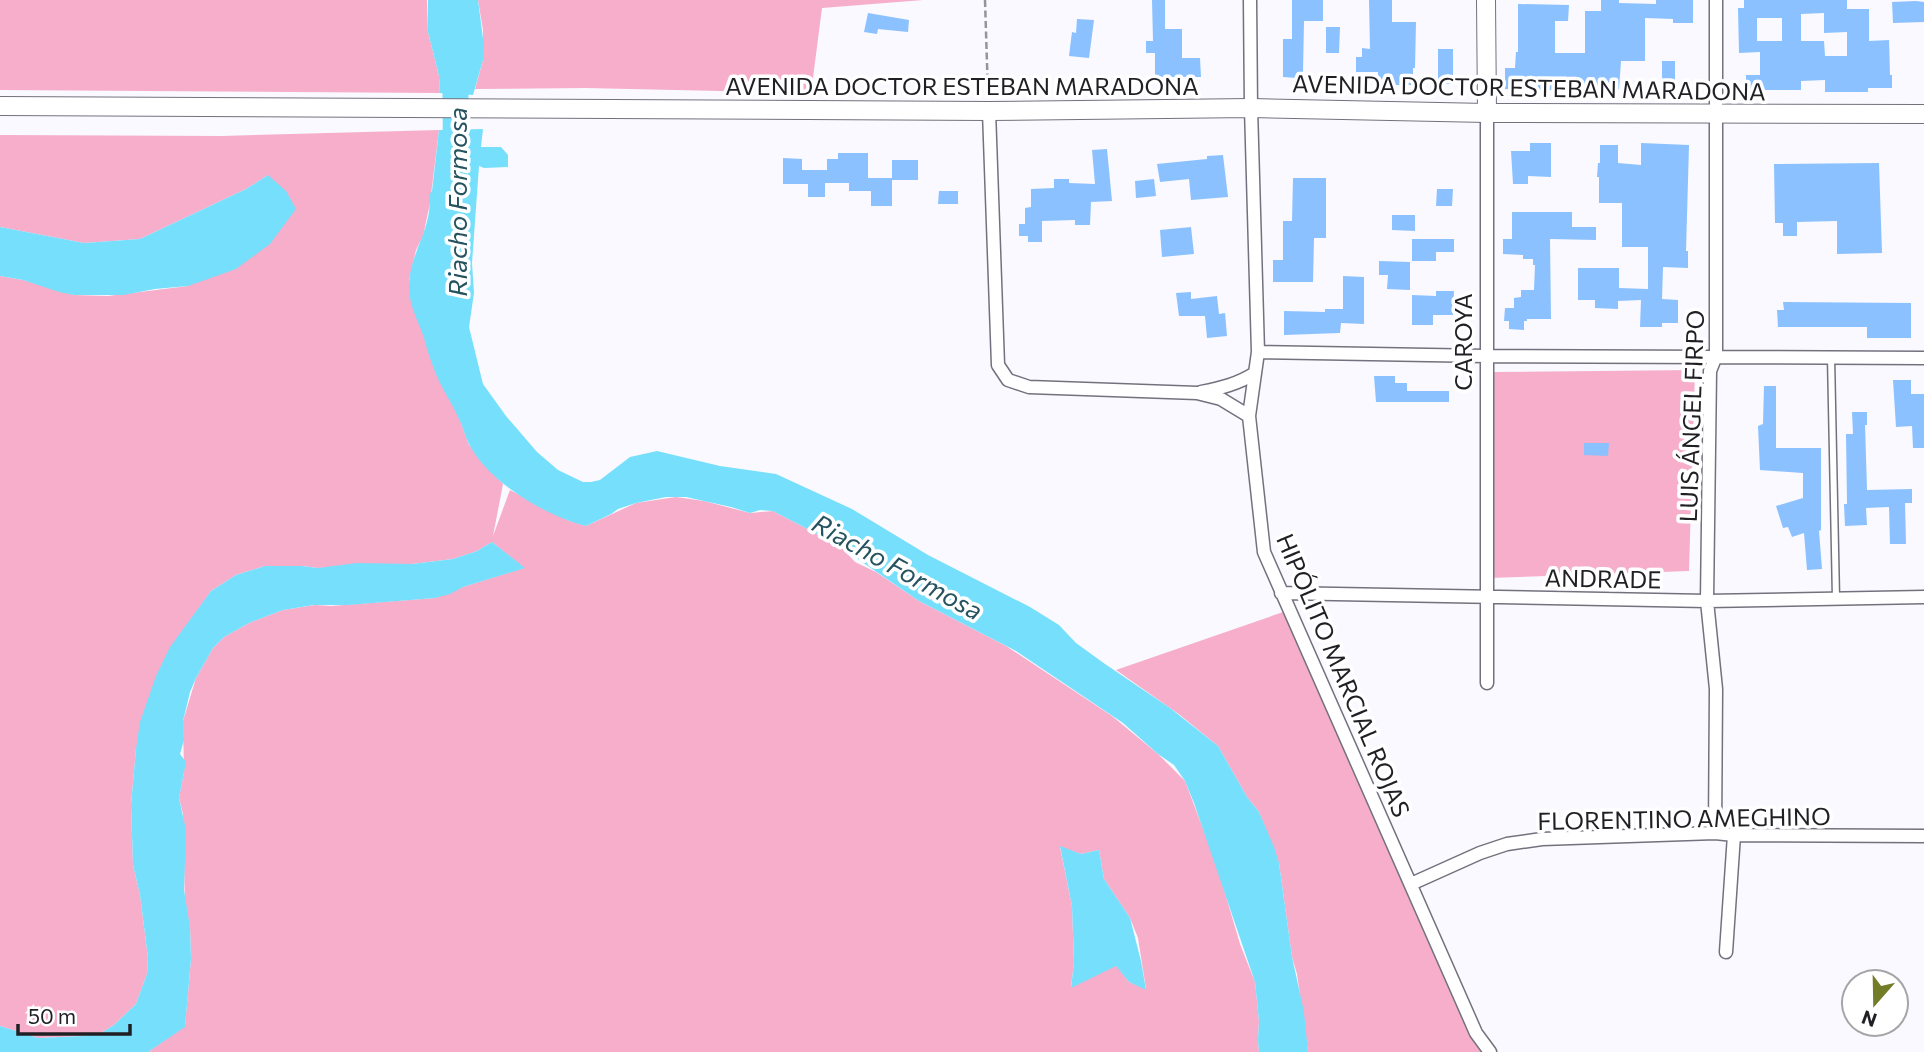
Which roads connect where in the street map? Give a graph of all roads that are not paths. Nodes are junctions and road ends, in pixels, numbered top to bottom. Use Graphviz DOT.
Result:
graph roads {
  1 [pos="1250,0"];
  2 [pos="1486,0"];
  3 [pos="1716,0"];
  4 [pos="0,106"];
  5 [pos="1251,108"];
  6 [pos="989,111"];
  7 [pos="1487,113"];
  8 [pos="1716,113"];
  9 [pos="1924,114"];
  10 [pos="1258,352"];
  11 [pos="1486,356"];
  12 [pos="1716,356"];
  13 [pos="1831,358"];
  14 [pos="1924,358"];
  15 [pos="1255,373"];
  16 [pos="1197,393"];
  17 [pos="1249,416"];
  18 [pos="1281,593"];
  19 [pos="1487,597"];
  20 [pos="1924,597"];
  21 [pos="1836,598"];
  22 [pos="1707,601"];
  23 [pos="1487,683"];
  24 [pos="1716,833"];
  25 [pos="1734,835"];
  26 [pos="1924,836"];
  27 [pos="1411,884"];
  28 [pos="1726,953"];
  29 [pos="1490,1052"];
  1 -- 5 [label="street, HIPÓLITO MARCIAL ROJAS"];
  2 -- 7 [label="main road, CAROYA"];
  3 -- 8 [label="street, LUIS ÁNGEL FIRPO"];
  4 -- 6 [label="main road, AVENIDA DOCTOR ESTEBAN MARADONA"];
  5 -- 6 [label="main road, AVENIDA DOCTOR ESTEBAN MARADONA"];
  5 -- 7 [label="main road, AVENIDA DOCTOR ESTEBAN MARADONA"];
  5 -- 10 [label="street, HIPÓLITO MARCIAL ROJAS"];
  6 -- 16 [label="street"];
  7 -- 8 [label="main road, AVENIDA DOCTOR ESTEBAN MARADONA"];
  7 -- 11 [label="street, CAROYA"];
  8 -- 9 [label="main road, AVENIDA DOCTOR ESTEBAN MARADONA"];
  8 -- 12 [label="street, LUIS ÁNGEL FIRPO"];
  10 -- 11 [label="street"];
  10 -- 15 [label="street, HIPÓLITO MARCIAL ROJAS"];
  11 -- 12 [label="street"];
  11 -- 19 [label="street, CAROYA"];
  12 -- 13 [label="street"];
  12 -- 22 [label="street, LUIS ÁNGEL FIRPO"];
  13 -- 14 [label="street"];
  13 -- 21 [label="lane"];
  15 -- 16 [label="street"];
  15 -- 17 [label="street, HIPÓLITO MARCIAL ROJAS"];
  16 -- 17 [label="street"];
  17 -- 18 [label="street, HIPÓLITO MARCIAL ROJAS"];
  18 -- 19 [label="street, ANDRADE"];
  18 -- 27 [label="street, HIPÓLITO MARCIAL ROJAS"];
  19 -- 22 [label="street, ANDRADE"];
  19 -- 23 [label="street, CAROYA"];
  20 -- 21 [label="street, ANDRADE"];
  21 -- 22 [label="street, ANDRADE"];
  22 -- 24 [label="street, LUIS ÁNGEL FIRPO"];
  24 -- 25 [label="street, FLORENTINO AMEGHINO"];
  24 -- 27 [label="street, FLORENTINO AMEGHINO"];
  25 -- 26 [label="street, FLORENTINO AMEGHINO"];
  25 -- 28 [label="street"];
  27 -- 29 [label="street, HIPÓLITO MARCIAL ROJAS"];
}
